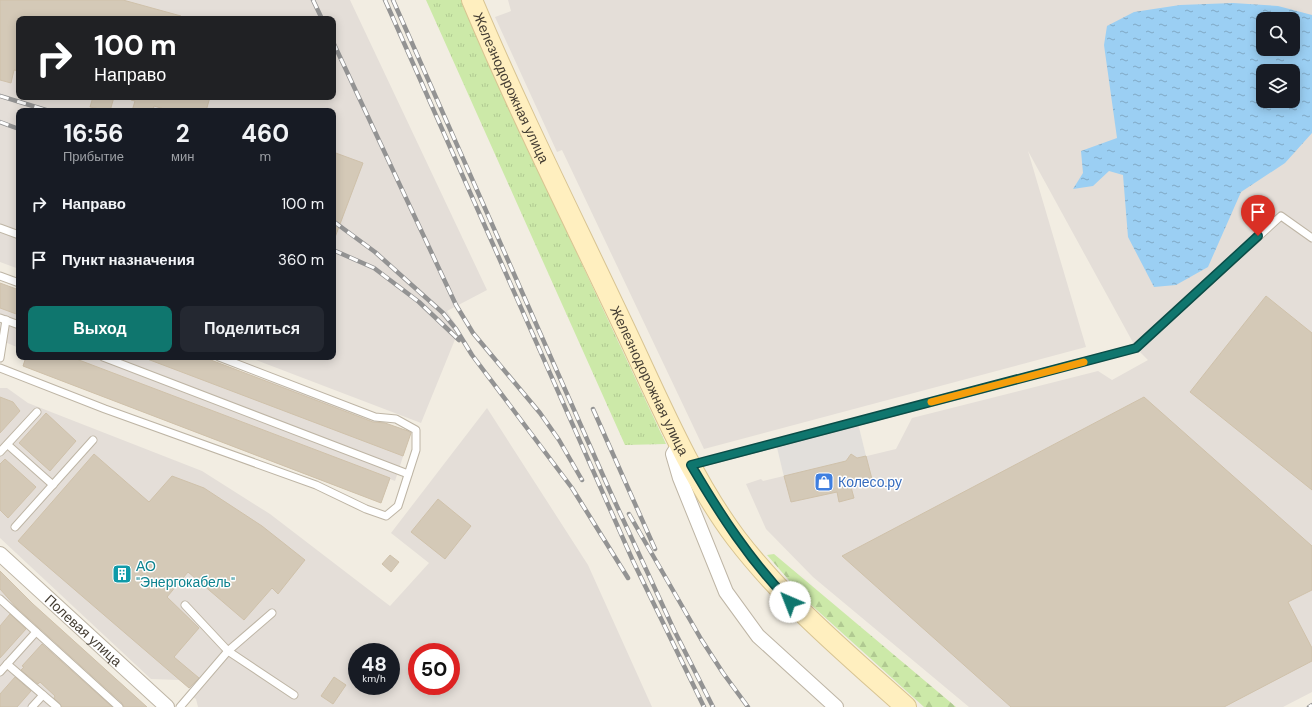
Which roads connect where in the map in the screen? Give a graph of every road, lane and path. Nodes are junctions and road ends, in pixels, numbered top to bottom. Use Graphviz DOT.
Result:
graph roads {
  1 [pos="472,0"];
  2 [pos="0,228"];
  3 [pos="16,234"];
  4 [pos="1312,238"];
  5 [pos="0,276"];
  6 [pos="16,282"];
  7 [pos="3,319"];
  8 [pos="16,324"];
  9 [pos="0,358"];
  10 [pos="111,360"];
  11 [pos="227,360"];
  12 [pos="0,368"];
  13 [pos="37,412"];
  14 [pos="93,440"];
  15 [pos="680,443"];
  16 [pos="8,445"];
  17 [pos="0,452"];
  18 [pos="691,465"];
  19 [pos="408,474"];
  20 [pos="53,485"];
  21 [pos="15,527"];
  22 [pos="0,554"];
  23 [pos="2,604"];
  24 [pos="185,605"];
  25 [pos="272,613"];
  26 [pos="36,632"];
  27 [pos="228,651"];
  28 [pos="8,664"];
  29 [pos="0,672"];
  30 [pos="43,695"];
  31 [pos="294,696"];
  32 [pos="32,707"];
  33 [pos="57,707"];
  34 [pos="119,707"];
  35 [pos="167,707"];
  36 [pos="180,707"];
  37 [pos="836,707"];
  38 [pos="906,707"];
  1 -- 15 [label="main road, Железнодорожная улица"];
  2 -- 3 [label="lane"];
  4 -- 18 [label="lane"];
  5 -- 6 [label="lane"];
  7 -- 8 [label="lane"];
  7 -- 9 [label="lane"];
  10 -- 19 [label="lane"];
  11 -- 19 [label="lane"];
  12 -- 19 [label="lane"];
  13 -- 16 [label="lane"];
  14 -- 20 [label="lane"];
  15 -- 18 [label="main road, Железнодорожная улица"];
  15 -- 37 [label="street"];
  16 -- 17 [label="lane"];
  16 -- 20 [label="lane"];
  18 -- 38 [label="main road, Железнодорожная улица"];
  20 -- 21 [label="lane"];
  22 -- 35 [label="street, Полевая улица"];
  23 -- 26 [label="lane"];
  24 -- 27 [label="lane"];
  25 -- 27 [label="lane"];
  26 -- 28 [label="lane"];
  26 -- 34 [label="lane"];
  27 -- 31 [label="lane"];
  27 -- 36 [label="lane"];
  28 -- 29 [label="lane"];
  28 -- 30 [label="lane"];
  30 -- 32 [label="lane"];
  30 -- 33 [label="lane"];
}
